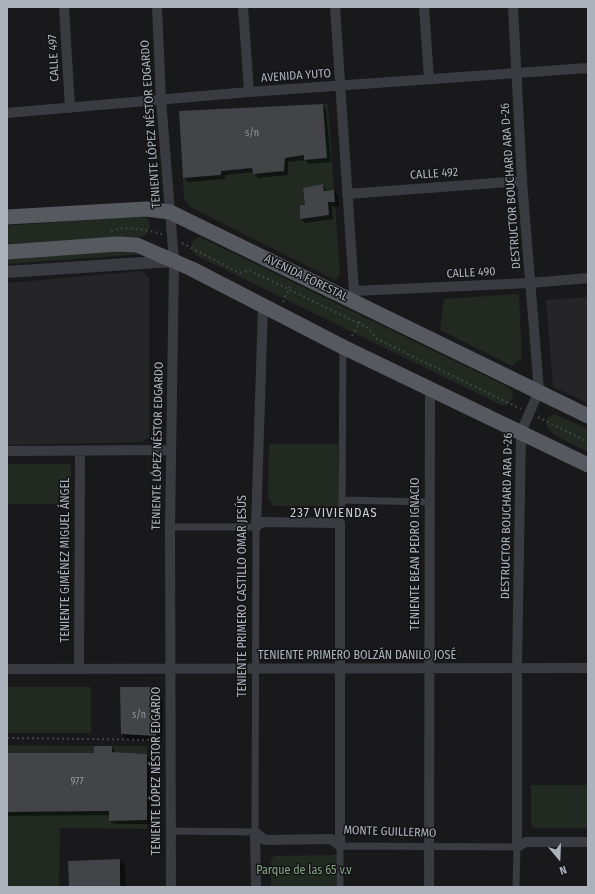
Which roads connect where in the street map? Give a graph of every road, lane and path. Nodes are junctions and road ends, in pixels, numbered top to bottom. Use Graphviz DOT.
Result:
graph roads {
  1 [pos="64,7"];
  2 [pos="157,7"];
  3 [pos="243,7"];
  4 [pos="335,7"];
  5 [pos="424,7"];
  6 [pos="513,7"];
  7 [pos="588,68"];
  8 [pos="516,73"];
  9 [pos="429,79"];
  10 [pos="341,86"];
  11 [pos="249,92"];
  12 [pos="161,100"];
  13 [pos="70,108"];
  14 [pos="7,113"];
  15 [pos="522,181"];
  16 [pos="347,194"];
  17 [pos="170,212"];
  18 [pos="7,217"];
  19 [pos="143,222"];
  20 [pos="152,232"];
  21 [pos="144,236"];
  22 [pos="172,238"];
  23 [pos="7,252"];
  24 [pos="174,261"];
  25 [pos="7,272"];
  26 [pos="588,278"];
  27 [pos="292,283"];
  28 [pos="530,283"];
  29 [pos="288,290"];
  30 [pos="351,295"];
  31 [pos="282,302"];
  32 [pos="263,305"];
  33 [pos="362,318"];
  34 [pos="358,324"];
  35 [pos="348,341"];
  36 [pos="430,389"];
  37 [pos="539,391"];
  38 [pos="529,413"];
  39 [pos="588,416"];
  40 [pos="521,432"];
  41 [pos="588,442"];
  42 [pos="171,450"];
  43 [pos="7,451"];
  44 [pos="80,451"];
  45 [pos="588,465"];
  46 [pos="342,500"];
  47 [pos="429,502"];
  48 [pos="340,523"];
  49 [pos="256,527"];
  50 [pos="170,528"];
  51 [pos="517,668"];
  52 [pos="588,668"];
  53 [pos="7,669"];
  54 [pos="78,669"];
  55 [pos="170,669"];
  56 [pos="255,669"];
  57 [pos="339,669"];
  58 [pos="429,669"];
  59 [pos="7,738"];
  60 [pos="170,740"];
  61 [pos="170,831"];
  62 [pos="255,832"];
  63 [pos="588,842"];
  64 [pos="340,846"];
  65 [pos="429,847"];
  66 [pos="517,847"];
  67 [pos="171,887"];
  68 [pos="256,887"];
  69 [pos="340,887"];
  70 [pos="429,887"];
  71 [pos="516,887"];
  1 -- 13 [label="street, CALLE 497"];
  2 -- 12 [label="street, TENIENTE LÓPEZ NÉSTOR EDGARDO"];
  3 -- 11 [label="street"];
  4 -- 10 [label="street"];
  5 -- 9 [label="street"];
  6 -- 8 [label="street, DESTRUCTOR BOUCHARD ARA D-26"];
  7 -- 8 [label="street, AVENIDA YUTO"];
  8 -- 9 [label="street, AVENIDA YUTO"];
  8 -- 15 [label="street, DESTRUCTOR BOUCHARD ARA D-26"];
  9 -- 10 [label="street, AVENIDA YUTO"];
  10 -- 11 [label="street, AVENIDA YUTO"];
  10 -- 16 [label="street"];
  11 -- 12 [label="street, AVENIDA YUTO"];
  12 -- 13 [label="street, AVENIDA YUTO"];
  12 -- 17 [label="street, TENIENTE LÓPEZ NÉSTOR EDGARDO"];
  13 -- 14 [label="street, AVENIDA YUTO"];
  15 -- 16 [label="street, CALLE 492"];
  15 -- 28 [label="street, DESTRUCTOR BOUCHARD ARA D-26"];
  16 -- 30 [label="street"];
  17 -- 18 [label="main road, AVENIDA FORESTAL"];
  17 -- 22 [label="street, TENIENTE LÓPEZ NÉSTOR EDGARDO"];
  17 -- 30 [label="main road, AVENIDA FORESTAL"];
  19 -- 21 [label="path"];
  20 -- 22 [label="path"];
  22 -- 24 [label="street, TENIENTE LÓPEZ NÉSTOR EDGARDO"];
  22 -- 29 [label="path"];
  23 -- 24 [label="main road"];
  24 -- 25 [label="street"];
  24 -- 32 [label="main road"];
  24 -- 42 [label="street, TENIENTE LÓPEZ NÉSTOR EDGARDO"];
  26 -- 28 [label="street, CALLE 490"];
  27 -- 29 [label="path"];
  28 -- 30 [label="street, CALLE 490"];
  28 -- 37 [label="street, DESTRUCTOR BOUCHARD ARA D-26"];
  29 -- 31 [label="path"];
  29 -- 34 [label="path"];
  30 -- 37 [label="main road, AVENIDA FORESTAL"];
  32 -- 35 [label="main road"];
  32 -- 49 [label="street, TENIENTE PRIMERO CASTILLO OMAR JESÚS"];
  33 -- 34 [label="path"];
  34 -- 35 [label="path"];
  34 -- 38 [label="path"];
  35 -- 36 [label="main road"];
  35 -- 46 [label="street"];
  36 -- 40 [label="main road"];
  36 -- 47 [label="street, TENIENTE BEAN PEDRO IGNACIO"];
  37 -- 38 [label="street, DESTRUCTOR BOUCHARD ARA D-26"];
  37 -- 39 [label="main road, AVENIDA FORESTAL"];
  38 -- 40 [label="street, DESTRUCTOR BOUCHARD ARA D-26"];
  38 -- 41 [label="path"];
  40 -- 45 [label="main road"];
  40 -- 51 [label="street, DESTRUCTOR BOUCHARD ARA D-26"];
  42 -- 44 [label="street"];
  42 -- 50 [label="street, TENIENTE LÓPEZ NÉSTOR EDGARDO"];
  43 -- 44 [label="street"];
  44 -- 54 [label="street, TENIENTE GIMÉNEZ MIGUEL ÁNGEL"];
  46 -- 47 [label="street"];
  46 -- 48 [label="street"];
  47 -- 58 [label="street, TENIENTE BEAN PEDRO IGNACIO"];
  48 -- 49 [label="street"];
  48 -- 57 [label="street"];
  49 -- 50 [label="street"];
  49 -- 56 [label="street, TENIENTE PRIMERO CASTILLO OMAR JESÚS"];
  50 -- 55 [label="street, TENIENTE LÓPEZ NÉSTOR EDGARDO"];
  51 -- 52 [label="street, TENIENTE PRIMERO BOLZÁN DANILO JOSÉ"];
  51 -- 58 [label="street, TENIENTE PRIMERO BOLZÁN DANILO JOSÉ"];
  51 -- 66 [label="street, DESTRUCTOR BOUCHARD ARA D-26"];
  53 -- 54 [label="street, TENIENTE PRIMERO BOLZÁN DANILO JOSÉ"];
  54 -- 55 [label="street, TENIENTE PRIMERO BOLZÁN DANILO JOSÉ"];
  55 -- 56 [label="street, TENIENTE PRIMERO BOLZÁN DANILO JOSÉ"];
  55 -- 60 [label="street, TENIENTE LÓPEZ NÉSTOR EDGARDO"];
  56 -- 57 [label="street, TENIENTE PRIMERO BOLZÁN DANILO JOSÉ"];
  56 -- 62 [label="street, TENIENTE PRIMERO CASTILLO OMAR JESÚS"];
  57 -- 58 [label="street, TENIENTE PRIMERO BOLZÁN DANILO JOSÉ"];
  57 -- 64 [label="street"];
  58 -- 65 [label="street, TENIENTE BEAN PEDRO IGNACIO"];
  59 -- 60 [label="path"];
  60 -- 61 [label="street, TENIENTE LÓPEZ NÉSTOR EDGARDO"];
  61 -- 62 [label="street, MONTE GUILLERMO"];
  61 -- 67 [label="street, TENIENTE LÓPEZ NÉSTOR EDGARDO"];
  62 -- 64 [label="street, MONTE GUILLERMO"];
  62 -- 68 [label="street, TENIENTE PRIMERO CASTILLO OMAR JESÚS"];
  63 -- 66 [label="street, MONTE GUILLERMO"];
  64 -- 65 [label="street, MONTE GUILLERMO"];
  64 -- 69 [label="street"];
  65 -- 66 [label="street, MONTE GUILLERMO"];
  65 -- 70 [label="street, TENIENTE BEAN PEDRO IGNACIO"];
  66 -- 71 [label="street, DESTRUCTOR BOUCHARD ARA D-26"];
}
